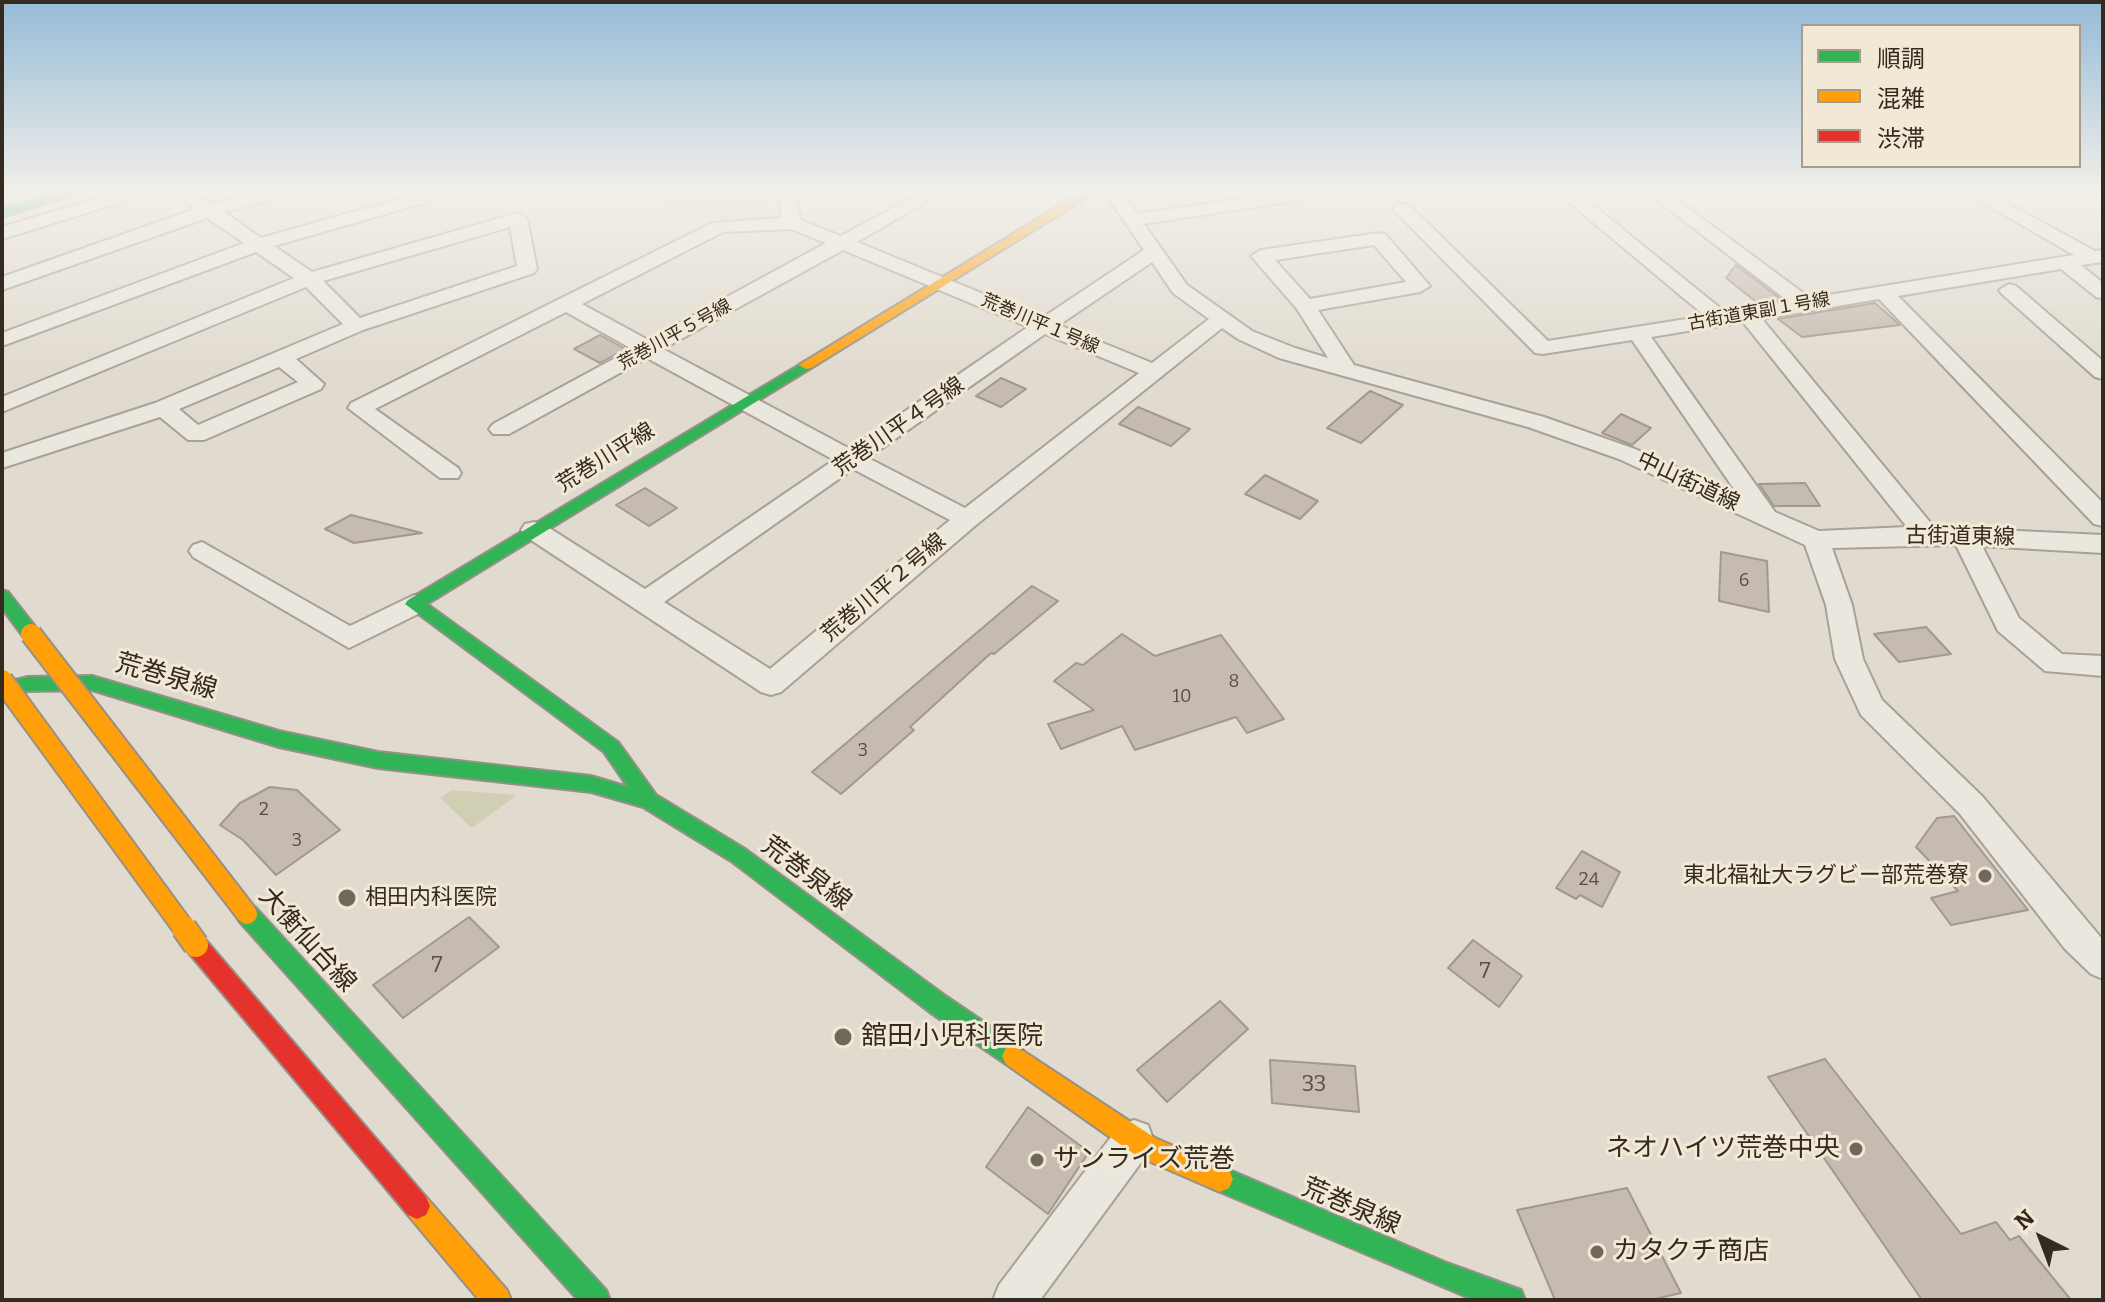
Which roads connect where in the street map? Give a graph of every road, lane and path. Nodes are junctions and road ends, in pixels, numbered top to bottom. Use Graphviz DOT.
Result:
graph roads {
  1 [pos="87,254"];
  2 [pos="233,254"];
  3 [pos="270,254"];
  4 [pos="397,254"];
  5 [pos="524,254"];
  6 [pos="668,254"];
  7 [pos="823,254"];
  8 [pos="873,254"];
  9 [pos="988,254"];
  10 [pos="1151,254"];
  11 [pos="1155,254"];
  12 [pos="1277,254"];
  13 [pos="1392,254"];
  14 [pos="1448,254"];
  15 [pos="1641,254"];
  16 [pos="1738,254"];
  17 [pos="2098,257"];
  18 [pos="2066,263"];
  19 [pos="309,279"];
  20 [pos="941,282"];
  21 [pos="2,284"];
  22 [pos="2009,290"];
  23 [pos="1882,291"];
  24 [pos="2103,293"];
  25 [pos="569,305"];
  26 [pos="1806,305"];
  27 [pos="1305,306"];
  28 [pos="1747,314"];
  29 [pos="1221,319"];
  30 [pos="1721,319"];
  31 [pos="1043,325"];
  32 [pos="356,326"];
  33 [pos="1638,333"];
  34 [pos="2,340"];
  35 [pos="649,350"];
  36 [pos="282,358"];
  37 [pos="1345,368"];
  38 [pos="1153,371"];
  39 [pos="2103,372"];
  40 [pos="742,402"];
  41 [pos="2,405"];
  42 [pos="163,408"];
  43 [pos="501,429"];
  44 [pos="855,459"];
  45 [pos="2,461"];
  46 [pos="449,473"];
  47 [pos="1767,518"];
  48 [pos="2103,518"];
  49 [pos="967,519"];
  50 [pos="534,530"];
  51 [pos="1927,535"];
  52 [pos="1964,536"];
  53 [pos="1816,540"];
  54 [pos="2103,544"];
  55 [pos="202,551"];
  56 [pos="2,596"];
  57 [pos="645,602"];
  58 [pos="414,604"];
  59 [pos="2103,666"];
  60 [pos="2,680"];
  61 [pos="2,690"];
  62 [pos="649,801"];
  63 [pos="2103,963"];
  64 [pos="1134,1139"];
  65 [pos="497,1300"];
  66 [pos="596,1300"];
  67 [pos="1014,1300"];
  68 [pos="1511,1300"];
  1 -- 21 [label="street"];
  2 -- 34 [label="street"];
  3 -- 19 [label="street"];
  4 -- 19 [label="street"];
  5 -- 32 [label="street"];
  6 -- 25 [label="street"];
  7 -- 35 [label="street, 荒巻川平５号線"];
  8 -- 20 [label="street, 荒巻川平１号線"];
  9 -- 20 [label="street, 荒巻川平線"];
  10 -- 31 [label="street, 荒巻川平４号線"];
  11 -- 29 [label="street, 中山街道線"];
  12 -- 27 [label="street"];
  13 -- 27 [label="street"];
  14 -- 33 [label="street, 古街道東副１号線"];
  15 -- 30 [label="street"];
  16 -- 26 [label="street"];
  17 -- 18 [label="street, 古街道東副１号線"];
  18 -- 23 [label="street, 古街道東副１号線"];
  18 -- 24 [label="street"];
  19 -- 32 [label="street"];
  19 -- 41 [label="street"];
  20 -- 31 [label="street, 荒巻川平１号線"];
  20 -- 40 [label="street, 荒巻川平線"];
  22 -- 39 [label="street"];
  23 -- 26 [label="street, 古街道東副１号線"];
  23 -- 48 [label="street"];
  25 -- 35 [label="street"];
  25 -- 46 [label="street"];
  26 -- 28 [label="street, 古街道東副１号線"];
  27 -- 37 [label="street"];
  28 -- 30 [label="street, 古街道東副１号線"];
  28 -- 51 [label="street"];
  29 -- 37 [label="street, 中山街道線"];
  29 -- 38 [label="street, 荒巻川平２号線"];
  30 -- 33 [label="street, 古街道東副１号線"];
  31 -- 38 [label="street, 荒巻川平１号線"];
  31 -- 44 [label="street, 荒巻川平４号線"];
  32 -- 36 [label="street"];
  33 -- 47 [label="street"];
  35 -- 40 [label="street"];
  35 -- 43 [label="street, 荒巻川平５号線"];
  36 -- 42 [label="street"];
  36 -- 42 [label="street"];
  37 -- 47 [label="street, 中山街道線"];
  38 -- 49 [label="street, 荒巻川平２号線"];
  40 -- 44 [label="street"];
  40 -- 50 [label="street, 荒巻川平線"];
  42 -- 45 [label="street"];
  44 -- 49 [label="street"];
  44 -- 57 [label="street, 荒巻川平４号線"];
  47 -- 53 [label="street, 中山街道線"];
  49 -- 57 [label="street, 荒巻川平２号線"];
  50 -- 57 [label="street, 荒巻川平２号線"];
  50 -- 58 [label="street, 荒巻川平線"];
  51 -- 52 [label="street, 古街道東線"];
  51 -- 53 [label="street, 古街道東線"];
  52 -- 54 [label="street, 古街道東線"];
  52 -- 59 [label="street"];
  53 -- 63 [label="street"];
  55 -- 58 [label="street"];
  56 -- 66 [label="street, 大衡仙台線, bridge"];
  58 -- 62 [label="street"];
  60 -- 65 [label="street, bridge"];
  61 -- 62 [label="street, 荒巻泉線"];
  62 -- 64 [label="street, 荒巻泉線"];
  64 -- 67 [label="street"];
  64 -- 68 [label="street, 荒巻泉線"];
}
